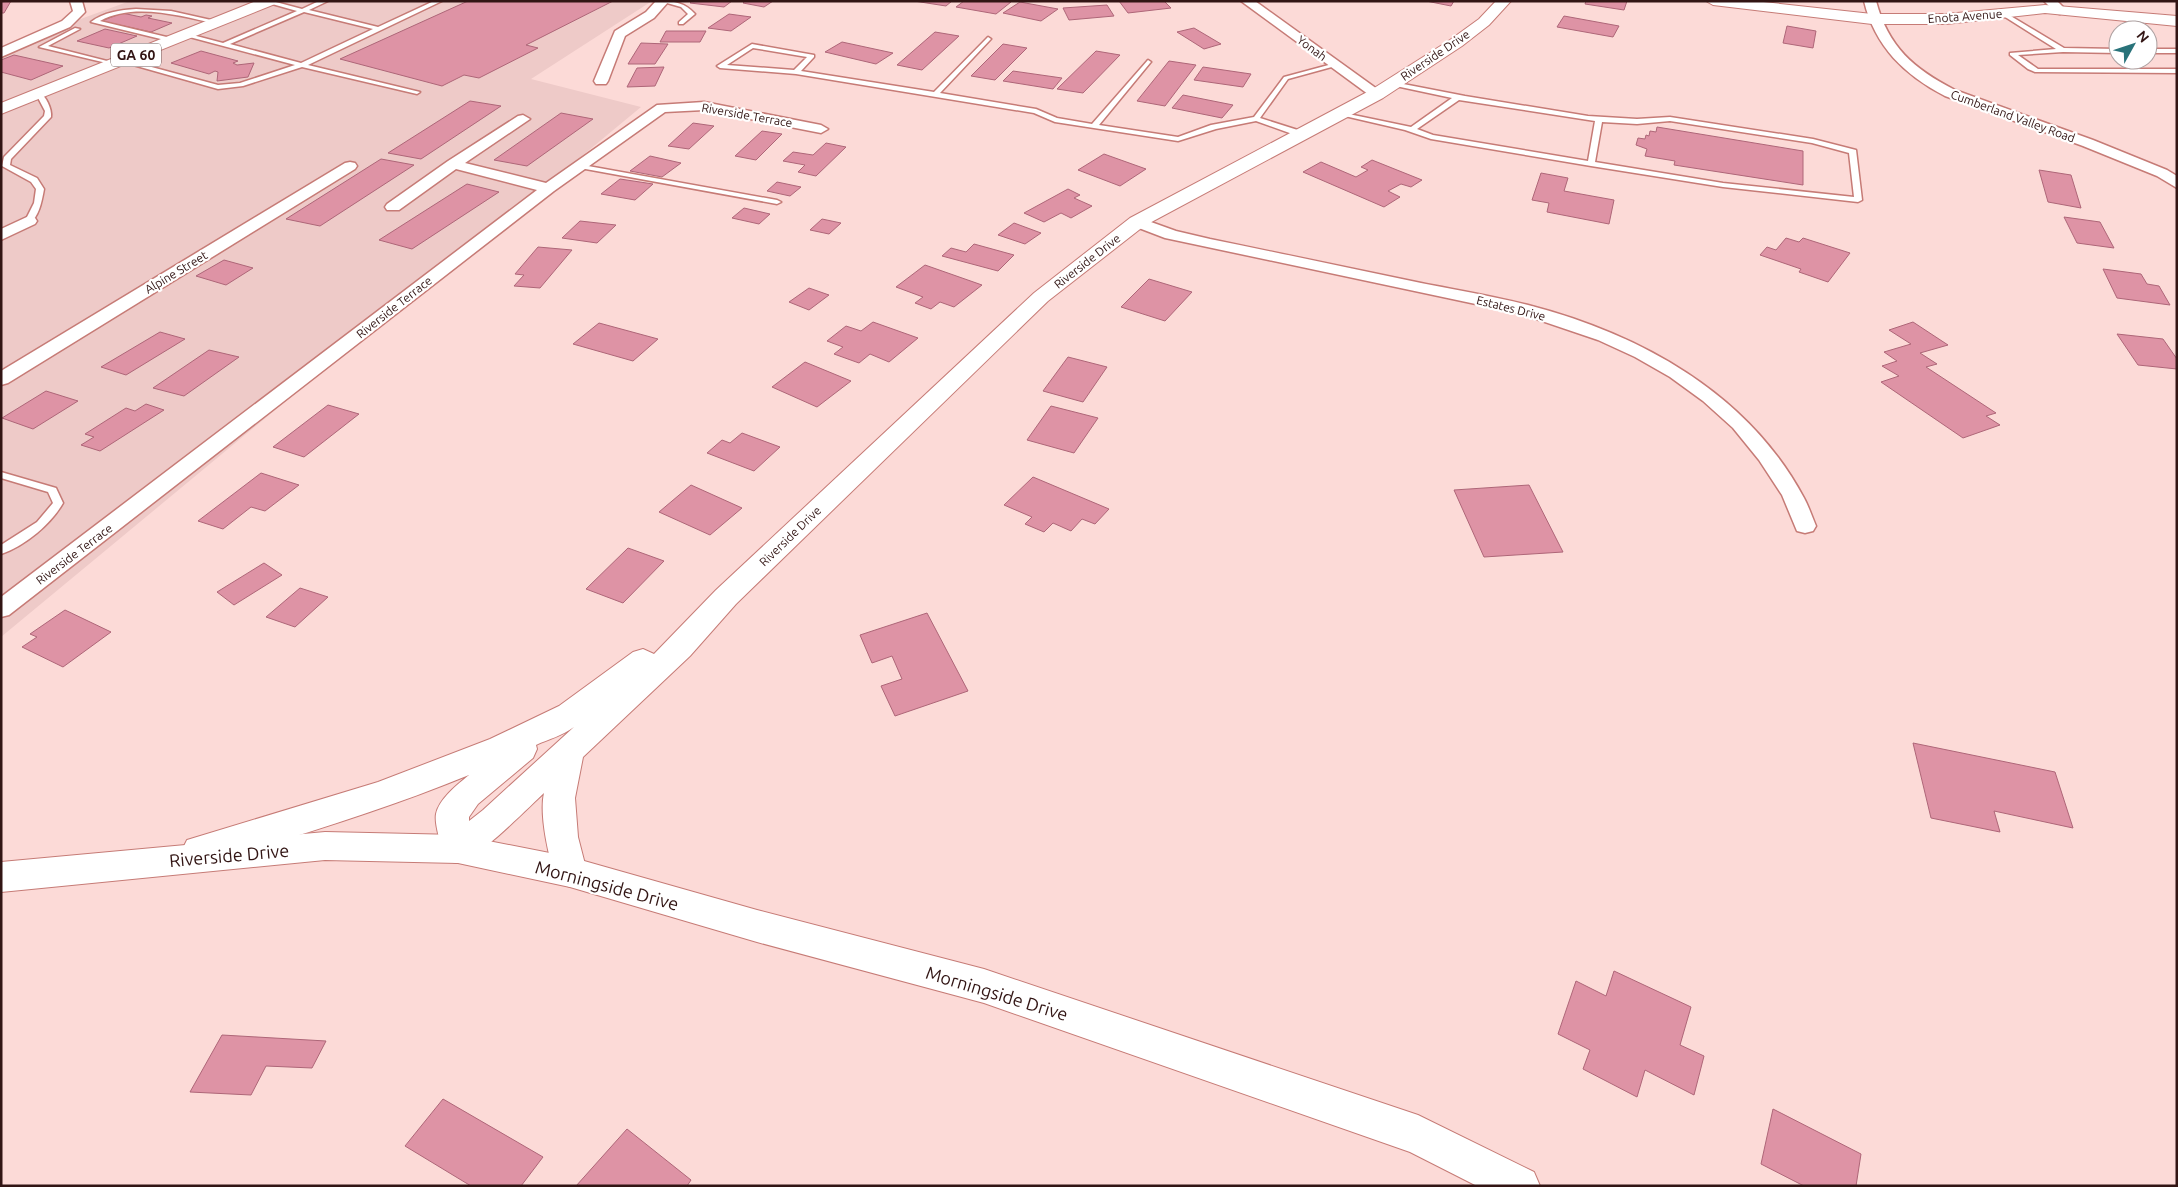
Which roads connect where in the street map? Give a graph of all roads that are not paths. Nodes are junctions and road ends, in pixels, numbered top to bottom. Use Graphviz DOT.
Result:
graph roads {
  1 [pos="76,1"];
  2 [pos="325,1"];
  3 [pos="439,1"];
  4 [pos="663,1"];
  5 [pos="1248,1"];
  6 [pos="1504,1"];
  7 [pos="1713,1"];
  8 [pos="1870,1"];
  9 [pos="269,2"];
  10 [pos="2055,6"];
  11 [pos="303,11"];
  12 [pos="2004,14"];
  13 [pos="1872,19"];
  14 [pos="2177,21"];
  15 [pos="217,22"];
  16 [pos="681,23"];
  17 [pos="77,29"];
  18 [pos="379,29"];
  19 [pos="179,38"];
  20 [pos="988,39"];
  21 [pos="223,45"];
  22 [pos="2063,50"];
  23 [pos="2108,51"];
  24 [pos="2158,51"];
  25 [pos="2177,51"];
  26 [pos="1,53"];
  27 [pos="118,62"];
  28 [pos="1148,62"];
  29 [pos="302,65"];
  30 [pos="1336,65"];
  31 [pos="2177,71"];
  32 [pos="796,72"];
  33 [pos="601,81"];
  34 [pos="1384,89"];
  35 [pos="417,92"];
  36 [pos="39,94"];
  37 [pos="935,95"];
  38 [pos="1457,98"];
  39 [pos="1,109"];
  40 [pos="1339,114"];
  41 [pos="523,119"];
  42 [pos="1256,119"];
  43 [pos="1599,120"];
  44 [pos="1094,126"];
  45 [pos="821,129"];
  46 [pos="1412,130"];
  47 [pos="1301,134"];
  48 [pos="4,160"];
  49 [pos="453,164"];
  50 [pos="1591,164"];
  51 [pos="350,166"];
  52 [pos="580,166"];
  53 [pos="2177,183"];
  54 [pos="549,188"];
  55 [pos="777,202"];
  56 [pos="393,206"];
  57 [pos="29,221"];
  58 [pos="1137,222"];
  59 [pos="1,234"];
  60 [pos="1,379"];
  61 [pos="1,475"];
  62 [pos="1805,526"];
  63 [pos="1,550"];
  64 [pos="726,597"];
  65 [pos="1,609"];
  66 [pos="570,714"];
  67 [pos="569,749"];
  68 [pos="458,849"];
  69 [pos="162,860"];
  70 [pos="570,872"];
  71 [pos="1,877"];
  72 [pos="1520,1186"];
  1 -- 26 [label="street"];
  2 -- 11 [label="lane"];
  3 -- 18 [label="lane"];
  4 -- 16 [label="lane"];
  4 -- 33 [label="street"];
  5 -- 30 [label="street, Yonah"];
  6 -- 34 [label="main road, Riverside Drive"];
  7 -- 13 [label="main road, Enota Avenue"];
  8 -- 13 [label="street"];
  9 -- 11 [label="lane"];
  9 -- 15 [label="main road, GA 60"];
  10 -- 12 [label="main road, Enota Avenue"];
  10 -- 14 [label="main road, Enota Avenue"];
  11 -- 18 [label="lane"];
  11 -- 21 [label="lane"];
  12 -- 13 [label="main road, Enota Avenue"];
  12 -- 22 [label="lane"];
  13 -- 53 [label="street, Cumberland Valley Road"];
  15 -- 19 [label="main road, GA 60"];
  15 -- 19 [label="lane"];
  17 -- 27 [label="lane"];
  18 -- 29 [label="lane"];
  19 -- 21 [label="lane"];
  19 -- 27 [label="main road, GA 60"];
  20 -- 37 [label="lane"];
  21 -- 29 [label="lane"];
  22 -- 23 [label="lane"];
  22 -- 31 [label="lane"];
  24 -- 25 [label="lane"];
  27 -- 29 [label="lane"];
  27 -- 36 [label="main road, GA 60"];
  28 -- 44 [label="lane"];
  29 -- 35 [label="lane"];
  30 -- 34 [label="street, Yonah"];
  30 -- 42 [label="lane"];
  32 -- 32 [label="lane"];
  32 -- 37 [label="lane"];
  34 -- 38 [label="lane"];
  34 -- 40 [label="main road, Riverside Drive"];
  36 -- 39 [label="main road, GA 60"];
  36 -- 48 [label="lane"];
  37 -- 44 [label="lane"];
  38 -- 43 [label="lane"];
  38 -- 46 [label="lane"];
  40 -- 46 [label="lane"];
  40 -- 47 [label="main road, Riverside Drive"];
  41 -- 49 [label="street"];
  42 -- 44 [label="lane"];
  42 -- 47 [label="lane"];
  43 -- 50 [label="lane"];
  43 -- 50 [label="lane"];
  45 -- 52 [label="street, Riverside Terrace"];
  46 -- 50 [label="lane"];
  47 -- 58 [label="main road, Riverside Drive"];
  48 -- 57 [label="lane"];
  49 -- 54 [label="street"];
  49 -- 56 [label="street"];
  51 -- 60 [label="street, Alpine Street"];
  52 -- 54 [label="street, Riverside Terrace"];
  52 -- 55 [label="lane"];
  54 -- 65 [label="street, Riverside Terrace"];
  57 -- 59 [label="street"];
  58 -- 62 [label="street, Estates Drive"];
  58 -- 64 [label="main road, Riverside Drive"];
  61 -- 63 [label="lane"];
  64 -- 66 [label="main road, Riverside Drive"];
  64 -- 67 [label="main road, Riverside Drive"];
  66 -- 68 [label="main road, Riverside Drive"];
  66 -- 69 [label="main road"];
  67 -- 68 [label="main road, Riverside Drive"];
  67 -- 70 [label="main road"];
  68 -- 69 [label="main road, Riverside Drive"];
  68 -- 70 [label="main road, Morningside Drive"];
  69 -- 71 [label="main road, Riverside Drive"];
  70 -- 72 [label="main road, Morningside Drive"];
}
